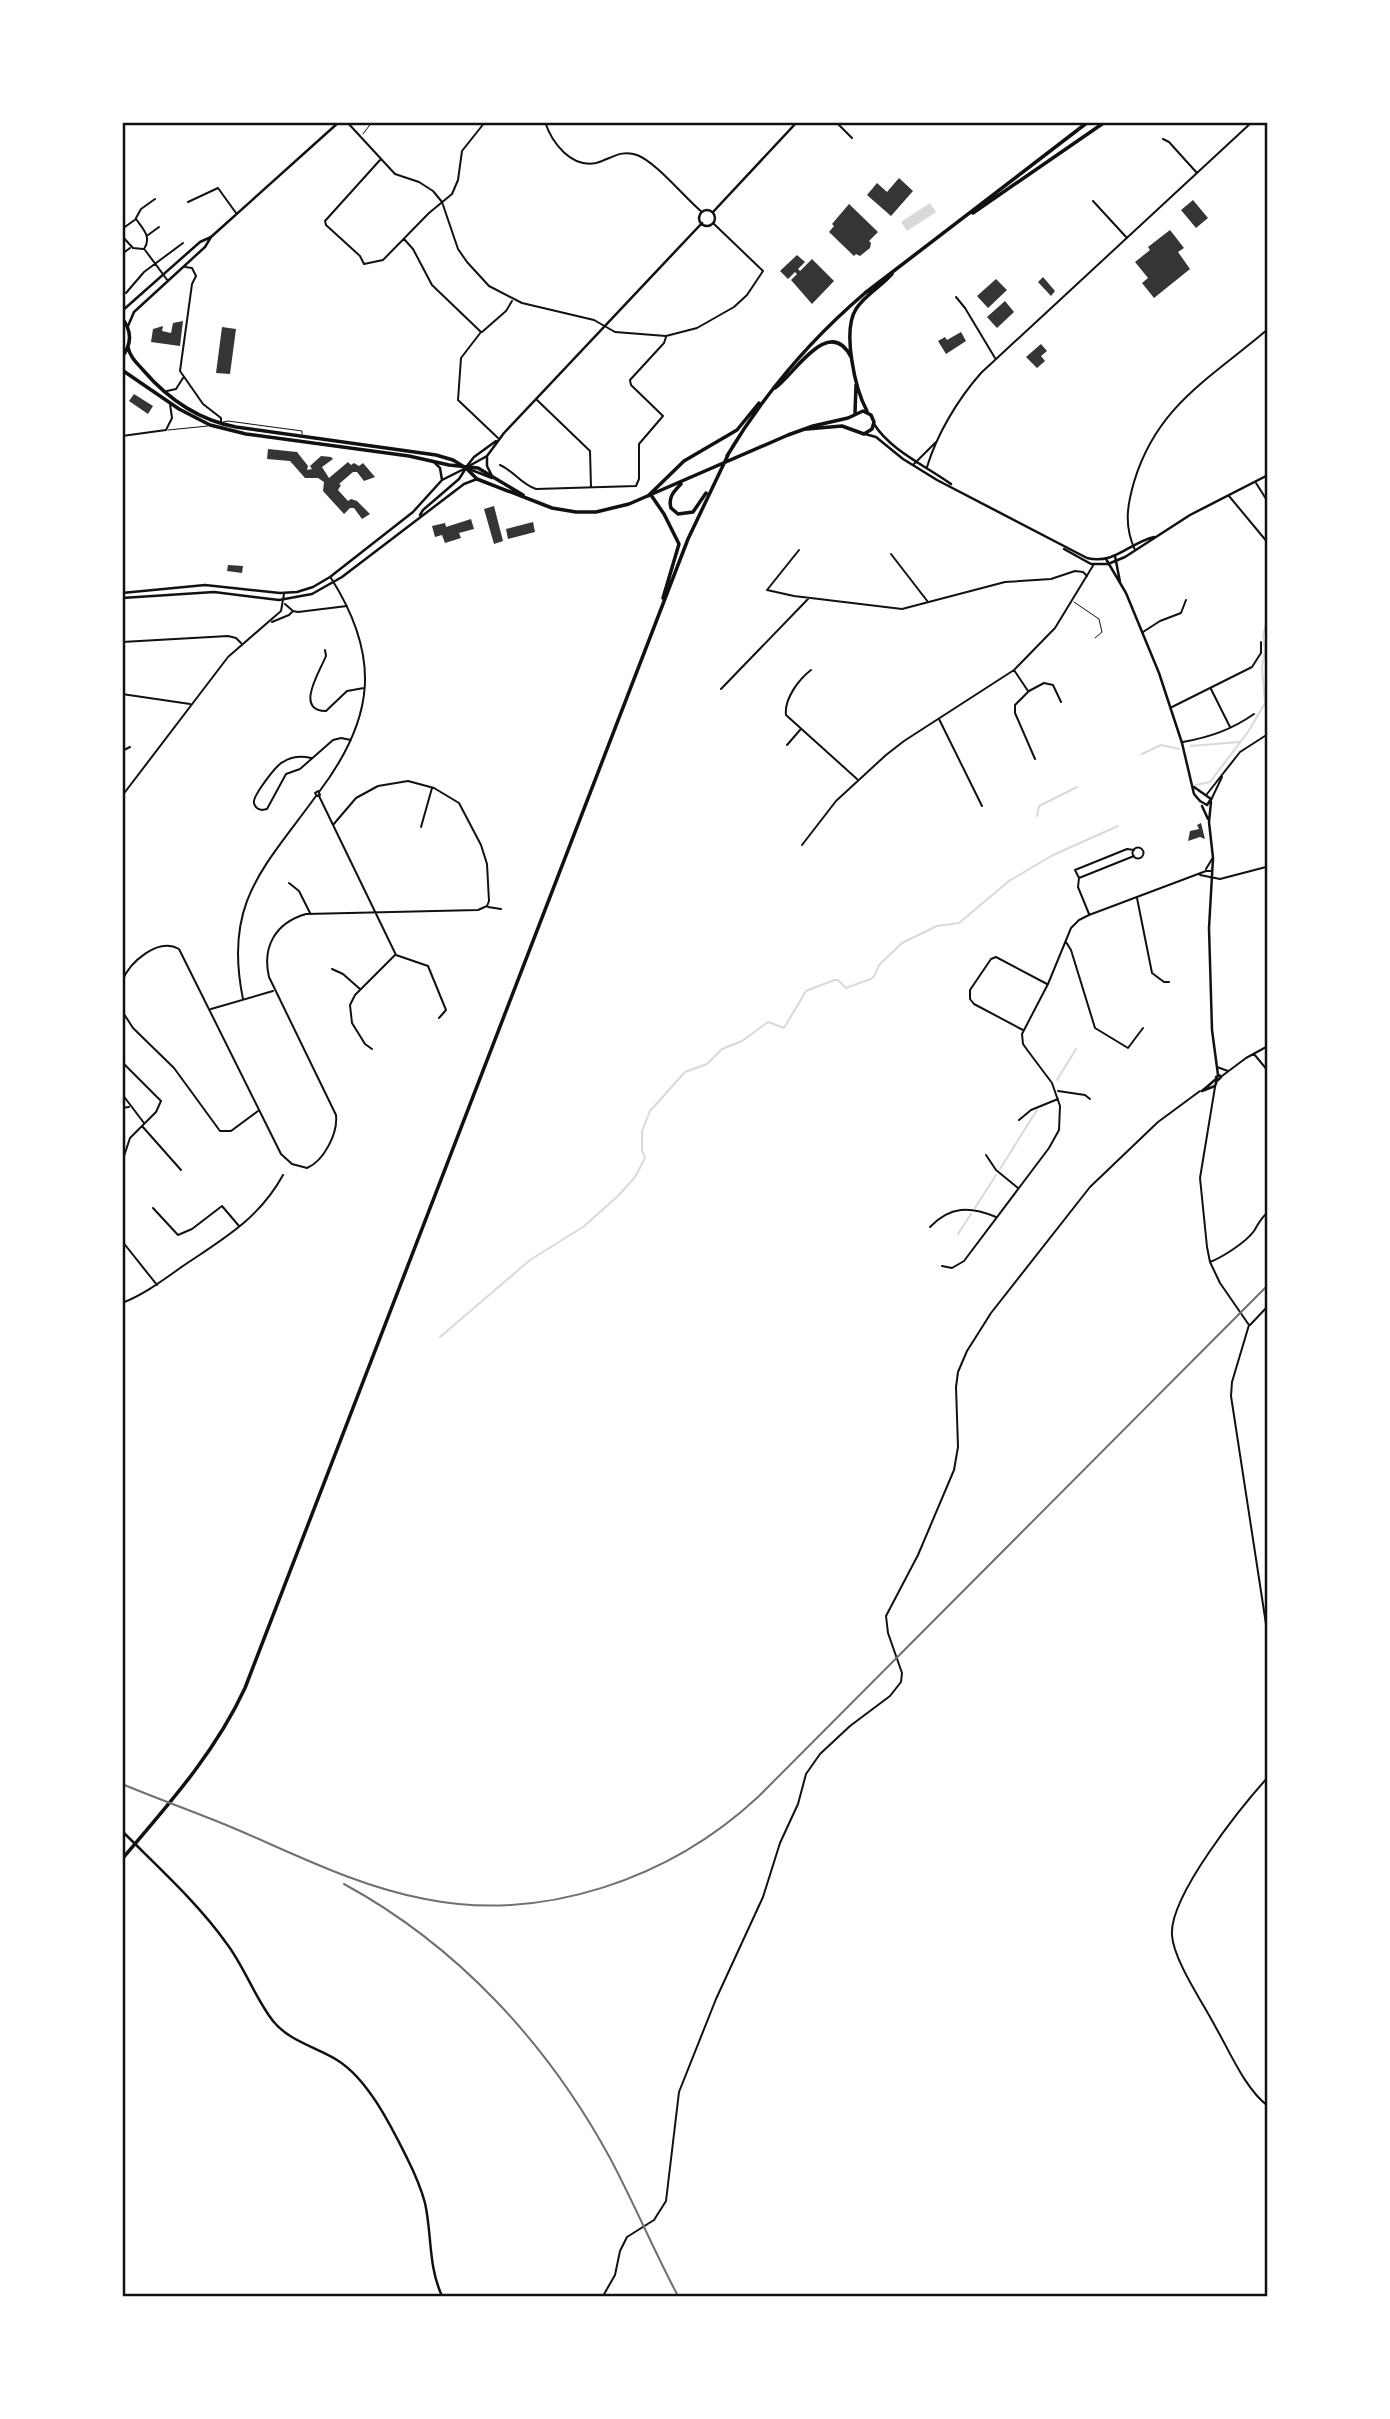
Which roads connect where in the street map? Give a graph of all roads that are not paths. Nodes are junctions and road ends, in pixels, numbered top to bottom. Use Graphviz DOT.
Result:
graph roads {
  1 [pos="339,122"];
  2 [pos="347,122"];
  3 [pos="372,122"];
  4 [pos="485,122"];
  5 [pos="545,122"];
  6 [pos="797,122"];
  7 [pos="836,122"];
  8 [pos="1088,122"];
  9 [pos="1105,122"];
  10 [pos="1252,122"];
  11 [pos="360,137"];
  12 [pos="852,138"];
  13 [pos="1163,139"];
  14 [pos="381,160"];
  15 [pos="1197,173"];
  16 [pos="155,199"];
  17 [pos="1093,201"];
  18 [pos="188,202"];
  19 [pos="442,202"];
  20 [pos="702,212"];
  21 [pos="713,212"];
  22 [pos="237,214"];
  23 [pos="136,219"];
  24 [pos="702,223"];
  25 [pos="713,223"];
  26 [pos="159,227"];
  27 [pos="122,229"];
  28 [pos="148,235"];
  29 [pos="122,236"];
  30 [pos="211,237"];
  31 [pos="404,239"];
  32 [pos="1127,239"];
  33 [pos="931,242"];
  34 [pos="183,243"];
  35 [pos="131,247"];
  36 [pos="144,249"];
  37 [pos="122,254"];
  38 [pos="155,264"];
  39 [pos="899,266"];
  40 [pos="181,268"];
  41 [pos="164,276"];
  42 [pos="168,281"];
  43 [pos="126,293"];
  44 [pos="956,297"];
  45 [pos="513,300"];
  46 [pos="122,311"];
  47 [pos="122,317"];
  48 [pos="604,326"];
  49 [pos="128,327"];
  50 [pos="1268,330"];
  51 [pos="481,332"];
  52 [pos="666,336"];
  53 [pos="128,347"];
  54 [pos="122,357"];
  55 [pos="996,359"];
  56 [pos="853,362"];
  57 [pos="122,370"];
  58 [pos="183,377"];
  59 [pos="857,383"];
  60 [pos="162,390"];
  61 [pos="770,392"];
  62 [pos="766,397"];
  63 [pos="536,399"];
  64 [pos="169,402"];
  65 [pos="869,413"];
  66 [pos="854,416"];
  67 [pos="220,423"];
  68 [pos="874,424"];
  69 [pos="210,425"];
  70 [pos="807,429"];
  71 [pos="853,429"];
  72 [pos="166,430"];
  73 [pos="865,434"];
  74 [pos="122,436"];
  75 [pos="499,439"];
  76 [pos="936,442"];
  77 [pos="487,456"];
  78 [pos="431,460"];
  79 [pos="917,461"];
  80 [pos="500,465"];
  81 [pos="913,465"];
  82 [pos="927,467"];
  83 [pos="466,468"];
  84 [pos="924,472"];
  85 [pos="1268,475"];
  86 [pos="492,476"];
  87 [pos="477,479"];
  88 [pos="442,480"];
  89 [pos="500,481"];
  90 [pos="683,482"];
  91 [pos="1255,482"];
  92 [pos="711,485"];
  93 [pos="954,487"];
  94 [pos="591,488"];
  95 [pos="1229,495"];
  96 [pos="649,496"];
  97 [pos="530,499"];
  98 [pos="1268,502"];
  99 [pos="419,517"];
  100 [pos="1268,543"];
  101 [pos="1134,548"];
  102 [pos="799,550"];
  103 [pos="891,554"];
  104 [pos="1116,558"];
  105 [pos="1107,559"];
  106 [pos="1095,562"];
  107 [pos="1108,564"];
  108 [pos="1087,576"];
  109 [pos="330,577"];
  110 [pos="1120,582"];
  111 [pos="334,583"];
  112 [pos="284,593"];
  113 [pos="122,595"];
  114 [pos="809,598"];
  115 [pos="1072,600"];
  116 [pos="1186,600"];
  117 [pos="284,601"];
  118 [pos="664,601"];
  119 [pos="929,603"];
  120 [pos="348,605"];
  121 [pos="293,611"];
  122 [pos="270,623"];
  123 [pos="1142,633"];
  124 [pos="1095,638"];
  125 [pos="122,642"];
  126 [pos="1261,642"];
  127 [pos="242,644"];
  128 [pos="325,650"];
  129 [pos="811,670"];
  130 [pos="1013,670"];
  131 [pos="365,688"];
  132 [pos="1210,688"];
  133 [pos="721,689"];
  134 [pos="1029,691"];
  135 [pos="122,694"];
  136 [pos="1061,702"];
  137 [pos="191,704"];
  138 [pos="1171,707"];
  139 [pos="1254,714"];
  140 [pos="939,719"];
  141 [pos="1231,728"];
  142 [pos="801,729"];
  143 [pos="1268,734"];
  144 [pos="352,741"];
  145 [pos="1182,743"];
  146 [pos="787,745"];
  147 [pos="130,747"];
  148 [pos="122,751"];
  149 [pos="311,758"];
  150 [pos="1035,759"];
  151 [pos="1222,776"];
  152 [pos="858,779"];
  153 [pos="1193,786"];
  154 [pos="432,787"];
  155 [pos="318,794"];
  156 [pos="1206,795"];
  157 [pos="122,796"];
  158 [pos="1211,801"];
  159 [pos="1201,803"];
  160 [pos="982,806"];
  161 [pos="1209,822"];
  162 [pos="332,825"];
  163 [pos="421,827"];
  164 [pos="802,845"];
  165 [pos="1134,850"];
  166 [pos="1134,856"];
  167 [pos="1213,858"];
  168 [pos="1266,867"];
  169 [pos="1206,870"];
  170 [pos="1212,871"];
  171 [pos="1197,874"];
  172 [pos="1079,878"];
  173 [pos="1211,878"];
  174 [pos="289,883"];
  175 [pos="1136,898"];
  176 [pos="487,906"];
  177 [pos="501,909"];
  178 [pos="375,913"];
  179 [pos="310,914"];
  180 [pos="1089,915"];
  181 [pos="1066,942"];
  182 [pos="396,955"];
  183 [pos="332,968"];
  184 [pos="122,981"];
  185 [pos="1170,982"];
  186 [pos="1048,985"];
  187 [pos="275,990"];
  188 [pos="360,990"];
  189 [pos="243,999"];
  190 [pos="211,1009"];
  191 [pos="122,1011"];
  192 [pos="439,1018"];
  193 [pos="1143,1028"];
  194 [pos="1023,1030"];
  195 [pos="1268,1046"];
  196 [pos="372,1049"];
  197 [pos="1253,1053"];
  198 [pos="122,1062"];
  199 [pos="1217,1067"];
  200 [pos="1230,1071"];
  201 [pos="1268,1071"];
  202 [pos="1218,1077"];
  203 [pos="1215,1086"];
  204 [pos="1203,1091"];
  205 [pos="1056,1092"];
  206 [pos="122,1094"];
  207 [pos="1213,1096"];
  208 [pos="1058,1098"];
  209 [pos="1090,1099"];
  210 [pos="130,1106"];
  211 [pos="122,1108"];
  212 [pos="259,1111"];
  213 [pos="1019,1120"];
  214 [pos="143,1125"];
  215 [pos="986,1154"];
  216 [pos="122,1162"];
  217 [pos="181,1170"];
  218 [pos="284,1175"];
  219 [pos="1018,1188"];
  220 [pos="153,1208"];
  221 [pos="1268,1212"];
  222 [pos="997,1217"];
  223 [pos="240,1226"];
  224 [pos="930,1227"];
  225 [pos="122,1241"];
  226 [pos="1210,1262"];
  227 [pos="942,1266"];
  228 [pos="158,1285"];
  229 [pos="122,1303"];
  230 [pos="1268,1306"];
  231 [pos="1249,1325"];
  232 [pos="1268,1637"];
  233 [pos="1268,1777"];
  234 [pos="122,1830"];
  235 [pos="122,1859"];
  236 [pos="1268,2106"];
  237 [pos="442,2297"];
  238 [pos="603,2297"];
  1 -- 22 [label="main road"];
  2 -- 11 [label="street"];
  3 -- 11 [label="lane"];
  4 -- 19 [label="street"];
  5 -- 20 [label="street"];
  6 -- 21 [label="main road"];
  7 -- 12 [label="street"];
  8 -- 33 [label="main road"];
  9 -- 33 [label="main road"];
  10 -- 15 [label="street"];
  11 -- 14 [label="street"];
  13 -- 15 [label="street"];
  14 -- 19 [label="street"];
  14 -- 31 [label="street"];
  15 -- 32 [label="street"];
  16 -- 23 [label="street"];
  17 -- 32 [label="street"];
  18 -- 22 [label="street"];
  19 -- 31 [label="street"];
  19 -- 45 [label="street"];
  20 -- 21 [label="main road"];
  20 -- 24 [label="main road"];
  21 -- 25 [label="main road"];
  22 -- 30 [label="main road"];
  23 -- 27 [label="street"];
  23 -- 28 [label="street"];
  24 -- 25 [label="main road"];
  24 -- 48 [label="main road"];
  25 -- 52 [label="street"];
  26 -- 28 [label="street"];
  28 -- 36 [label="street"];
  29 -- 35 [label="street"];
  30 -- 40 [label="main road"];
  30 -- 41 [label="main road"];
  31 -- 51 [label="street"];
  32 -- 55 [label="street"];
  33 -- 39 [label="main road"];
  34 -- 38 [label="street"];
  35 -- 36 [label="street"];
  35 -- 37 [label="street"];
  36 -- 38 [label="street"];
  38 -- 41 [label="street"];
  38 -- 43 [label="street"];
  39 -- 56 [label="main road"];
  39 -- 61 [label="main road"];
  40 -- 42 [label="main road"];
  40 -- 58 [label="street"];
  41 -- 42 [label="street"];
  41 -- 46 [label="main road"];
  42 -- 49 [label="main road"];
  44 -- 55 [label="street"];
  45 -- 48 [label="street"];
  45 -- 51 [label="street"];
  47 -- 49 [label="main road"];
  48 -- 52 [label="street"];
  48 -- 63 [label="main road"];
  49 -- 53 [label="main road"];
  50 -- 101 [label="street"];
  51 -- 75 [label="street"];
  52 -- 94 [label="street"];
  53 -- 54 [label="main road"];
  53 -- 60 [label="main road"];
  55 -- 76 [label="street"];
  56 -- 59 [label="main road"];
  56 -- 61 [label="main road"];
  57 -- 64 [label="main road"];
  58 -- 60 [label="street"];
  58 -- 67 [label="street"];
  59 -- 65 [label="main road"];
  59 -- 66 [label="main road"];
  60 -- 67 [label="main road"];
  61 -- 62 [label="main road"];
  62 -- 92 [label="main road"];
  62 -- 96 [label="main road"];
  63 -- 75 [label="main road"];
  63 -- 94 [label="street"];
  64 -- 69 [label="main road"];
  64 -- 72 [label="street"];
  65 -- 66 [label="main road"];
  65 -- 68 [label="main road"];
  66 -- 70 [label="main road"];
  66 -- 71 [label="main road"];
  67 -- 83 [label="main road"];
  68 -- 73 [label="main road"];
  68 -- 79 [label="main road"];
  69 -- 72 [label="lane"];
  69 -- 78 [label="main road"];
  70 -- 71 [label="main road"];
  70 -- 90 [label="main road"];
  71 -- 73 [label="main road"];
  72 -- 74 [label="street"];
  73 -- 81 [label="main road"];
  75 -- 77 [label="main road"];
  75 -- 83 [label="main road"];
  76 -- 79 [label="street"];
  76 -- 82 [label="street"];
  77 -- 83 [label="main road"];
  77 -- 86 [label="main road"];
  78 -- 83 [label="main road"];
  78 -- 88 [label="main road"];
  79 -- 81 [label="street"];
  79 -- 82 [label="main road"];
  80 -- 94 [label="street"];
  81 -- 84 [label="main road"];
  82 -- 84 [label="street"];
  82 -- 93 [label="main road"];
  83 -- 86 [label="main road"];
  83 -- 87 [label="main road"];
  83 -- 88 [label="main road"];
  83 -- 89 [label="main road"];
  83 -- 99 [label="main road"];
  84 -- 93 [label="main road"];
  85 -- 91 [label="main road"];
  86 -- 89 [label="main road"];
  87 -- 97 [label="main road"];
  87 -- 99 [label="main road"];
  88 -- 109 [label="main road"];
  89 -- 97 [label="main road"];
  90 -- 92 [label="main road"];
  90 -- 96 [label="main road"];
  91 -- 95 [label="main road"];
  91 -- 98 [label="street"];
  92 -- 118 [label="main road"];
  93 -- 106 [label="main road"];
  95 -- 100 [label="street"];
  95 -- 101 [label="main road"];
  96 -- 97 [label="main road"];
  96 -- 118 [label="main road"];
  99 -- 111 [label="main road"];
  101 -- 104 [label="main road"];
  102 -- 114 [label="street"];
  103 -- 119 [label="street"];
  104 -- 105 [label="main road"];
  104 -- 107 [label="main road"];
  104 -- 110 [label="main road"];
  105 -- 106 [label="main road"];
  105 -- 107 [label="main road"];
  106 -- 107 [label="main road"];
  106 -- 108 [label="street"];
  107 -- 110 [label="main road"];
  108 -- 115 [label="street"];
  108 -- 119 [label="street"];
  109 -- 111 [label="street"];
  109 -- 112 [label="main road"];
  110 -- 123 [label="main road"];
  111 -- 117 [label="main road"];
  111 -- 120 [label="street"];
  112 -- 113 [label="main road"];
  112 -- 117 [label="street"];
  113 -- 117 [label="main road"];
  114 -- 119 [label="street"];
  114 -- 133 [label="street"];
  115 -- 124 [label="lane"];
  115 -- 130 [label="street"];
  116 -- 123 [label="street"];
  117 -- 121 [label="street"];
  117 -- 122 [label="street"];
  118 -- 235 [label="main road"];
  120 -- 121 [label="street"];
  120 -- 131 [label="street"];
  121 -- 122 [label="street"];
  122 -- 127 [label="street"];
  123 -- 138 [label="main road"];
  125 -- 127 [label="street"];
  126 -- 132 [label="street"];
  127 -- 137 [label="street"];
  128 -- 131 [label="street"];
  129 -- 142 [label="street"];
  130 -- 134 [label="street"];
  130 -- 140 [label="street"];
  131 -- 144 [label="street"];
  132 -- 138 [label="street"];
  132 -- 141 [label="street"];
  134 -- 136 [label="street"];
  134 -- 150 [label="street"];
  135 -- 137 [label="street"];
  137 -- 157 [label="street"];
  138 -- 145 [label="main road"];
  139 -- 141 [label="street"];
  140 -- 152 [label="street"];
  140 -- 160 [label="street"];
  141 -- 145 [label="street"];
  142 -- 146 [label="street"];
  142 -- 152 [label="street"];
  143 -- 151 [label="street"];
  144 -- 149 [label="street"];
  144 -- 155 [label="street"];
  145 -- 153 [label="main road"];
  147 -- 148 [label="street"];
  149 -- 149 [label="street"];
  151 -- 156 [label="street"];
  151 -- 158 [label="street"];
  152 -- 164 [label="street"];
  153 -- 156 [label="main road"];
  153 -- 159 [label="main road"];
  154 -- 162 [label="street"];
  154 -- 163 [label="street"];
  154 -- 176 [label="street"];
  155 -- 162 [label="street"];
  155 -- 189 [label="street"];
  156 -- 158 [label="main road"];
  156 -- 159 [label="main road"];
  158 -- 159 [label="main road"];
  158 -- 161 [label="main road"];
  159 -- 161 [label="main road"];
  161 -- 167 [label="main road"];
  162 -- 178 [label="street"];
  165 -- 166 [label="street"];
  165 -- 166 [label="street"];
  165 -- 172 [label="street"];
  166 -- 172 [label="street"];
  167 -- 169 [label="street"];
  167 -- 170 [label="main road"];
  168 -- 173 [label="street"];
  169 -- 170 [label="street"];
  169 -- 171 [label="street"];
  170 -- 173 [label="main road"];
  171 -- 173 [label="street"];
  171 -- 175 [label="street"];
  172 -- 180 [label="street"];
  173 -- 199 [label="main road"];
  174 -- 179 [label="street"];
  175 -- 180 [label="street"];
  175 -- 185 [label="street"];
  176 -- 177 [label="street"];
  176 -- 178 [label="street"];
  178 -- 179 [label="street"];
  178 -- 182 [label="street"];
  179 -- 187 [label="street"];
  180 -- 181 [label="street"];
  181 -- 186 [label="street"];
  181 -- 193 [label="street"];
  182 -- 188 [label="street"];
  182 -- 192 [label="street"];
  183 -- 188 [label="street"];
  184 -- 190 [label="street"];
  186 -- 194 [label="street"];
  186 -- 194 [label="street"];
  187 -- 189 [label="street"];
  187 -- 212 [label="street"];
  188 -- 196 [label="street"];
  189 -- 190 [label="street"];
  190 -- 212 [label="street"];
  191 -- 212 [label="street"];
  194 -- 205 [label="street"];
  195 -- 197 [label="street"];
  197 -- 200 [label="street"];
  197 -- 201 [label="street"];
  198 -- 214 [label="street"];
  199 -- 200 [label="street"];
  199 -- 202 [label="main road"];
  200 -- 202 [label="street"];
  202 -- 203 [label="main road"];
  202 -- 204 [label="main road"];
  203 -- 204 [label="main road"];
  203 -- 207 [label="street"];
  204 -- 207 [label="street"];
  204 -- 238 [label="street"];
  205 -- 208 [label="street"];
  205 -- 209 [label="street"];
  206 -- 210 [label="street"];
  207 -- 226 [label="street"];
  208 -- 213 [label="street"];
  208 -- 219 [label="street"];
  210 -- 211 [label="street"];
  210 -- 214 [label="street"];
  214 -- 216 [label="street"];
  214 -- 217 [label="street"];
  215 -- 219 [label="street"];
  218 -- 223 [label="street"];
  219 -- 222 [label="street"];
  220 -- 223 [label="street"];
  221 -- 226 [label="street"];
  222 -- 224 [label="street"];
  222 -- 227 [label="street"];
  223 -- 228 [label="street"];
  225 -- 228 [label="street"];
  226 -- 231 [label="street"];
  228 -- 229 [label="street"];
  230 -- 231 [label="street"];
  231 -- 232 [label="street"];
  233 -- 236 [label="street"];
  234 -- 237 [label="main road"];
}
